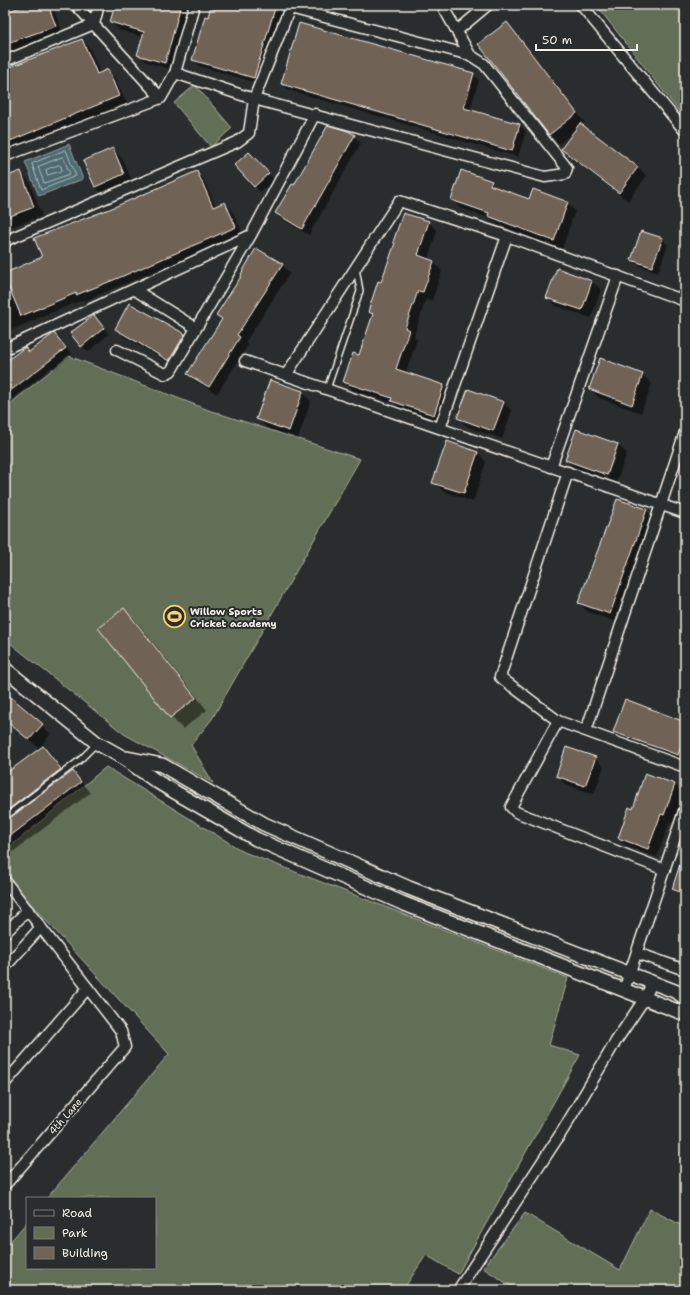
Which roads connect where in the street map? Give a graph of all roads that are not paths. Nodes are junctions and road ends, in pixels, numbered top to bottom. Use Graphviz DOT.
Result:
graph roads {
  1 [pos="76,5"];
  2 [pos="99,5"];
  3 [pos="194,5"];
  4 [pos="442,5"];
  5 [pos="488,5"];
  6 [pos="581,5"];
  7 [pos="290,6"];
  8 [pos="94,24"];
  9 [pos="458,30"];
  10 [pos="470,55"];
  11 [pos="5,61"];
  12 [pos="175,73"];
  13 [pos="160,98"];
  14 [pos="254,99"];
  15 [pos="315,114"];
  16 [pos="685,132"];
  17 [pos="5,156"];
  18 [pos="251,235"];
  19 [pos="507,236"];
  20 [pos="5,243"];
  21 [pos="356,267"];
  22 [pos="618,276"];
  23 [pos="135,290"];
  24 [pos="685,301"];
  25 [pos="196,328"];
  26 [pos="5,349"];
  27 [pos="117,350"];
  28 [pos="245,360"];
  29 [pos="286,375"];
  30 [pos="327,389"];
  31 [pos="440,428"];
  32 [pos="685,432"];
  33 [pos="551,467"];
  34 [pos="568,472"];
  35 [pos="662,505"];
  36 [pos="685,513"];
  37 [pos="5,669"];
  38 [pos="558,722"];
  39 [pos="586,731"];
  40 [pos="97,743"];
  41 [pos="122,757"];
  42 [pos="685,767"];
  43 [pos="685,808"];
  44 [pos="5,817"];
  45 [pos="665,870"];
  46 [pos="5,881"];
  47 [pos="28,910"];
  48 [pos="41,927"];
  49 [pos="5,933"];
  50 [pos="637,953"];
  51 [pos="5,967"];
  52 [pos="685,970"];
  53 [pos="630,974"];
  54 [pos="652,983"];
  55 [pos="88,988"];
  56 [pos="624,990"];
  57 [pos="645,998"];
  58 [pos="685,998"];
  59 [pos="685,1014"];
  60 [pos="5,1083"];
  61 [pos="5,1185"];
  62 [pos="458,1290"];
  1 -- 8 [label="street"];
  2 -- 8 [label="street"];
  3 -- 12 [label="street"];
  4 -- 9 [label="street"];
  5 -- 9 [label="street"];
  6 -- 16 [label="street"];
  7 -- 10 [label="street"];
  7 -- 14 [label="street"];
  8 -- 11 [label="street"];
  8 -- 13 [label="street"];
  9 -- 10 [label="street"];
  10 -- 15 [label="street"];
  12 -- 13 [label="street"];
  12 -- 14 [label="street"];
  13 -- 17 [label="street"];
  14 -- 15 [label="street"];
  14 -- 20 [label="street"];
  15 -- 18 [label="street"];
  18 -- 23 [label="street"];
  18 -- 25 [label="street"];
  19 -- 21 [label="street"];
  19 -- 22 [label="street"];
  19 -- 31 [label="street"];
  21 -- 29 [label="street"];
  21 -- 30 [label="lane"];
  22 -- 24 [label="street"];
  22 -- 33 [label="street"];
  23 -- 25 [label="street"];
  23 -- 26 [label="street"];
  25 -- 27 [label="street"];
  28 -- 29 [label="street"];
  29 -- 30 [label="street"];
  30 -- 31 [label="street"];
  31 -- 33 [label="street"];
  32 -- 35 [label="street"];
  33 -- 34 [label="street"];
  34 -- 35 [label="street"];
  34 -- 38 [label="street"];
  35 -- 36 [label="street"];
  35 -- 39 [label="street"];
  37 -- 40 [label="street"];
  38 -- 39 [label="street"];
  38 -- 45 [label="street"];
  39 -- 42 [label="street"];
  40 -- 41 [label="street"];
  40 -- 44 [label="lane"];
  41 -- 53 [label="street"];
  41 -- 56 [label="street"];
  43 -- 45 [label="street"];
  45 -- 50 [label="street"];
  46 -- 47 [label="street"];
  47 -- 48 [label="street"];
  47 -- 49 [label="street"];
  48 -- 51 [label="street"];
  48 -- 55 [label="street"];
  50 -- 52 [label="street"];
  50 -- 53 [label="street"];
  53 -- 54 [label="street"];
  53 -- 56 [label="street"];
  54 -- 57 [label="street"];
  54 -- 58 [label="street"];
  55 -- 60 [label="street"];
  55 -- 61 [label="street, 4th Lane"];
  56 -- 57 [label="street"];
  57 -- 59 [label="street"];
  57 -- 62 [label="street"];
}
